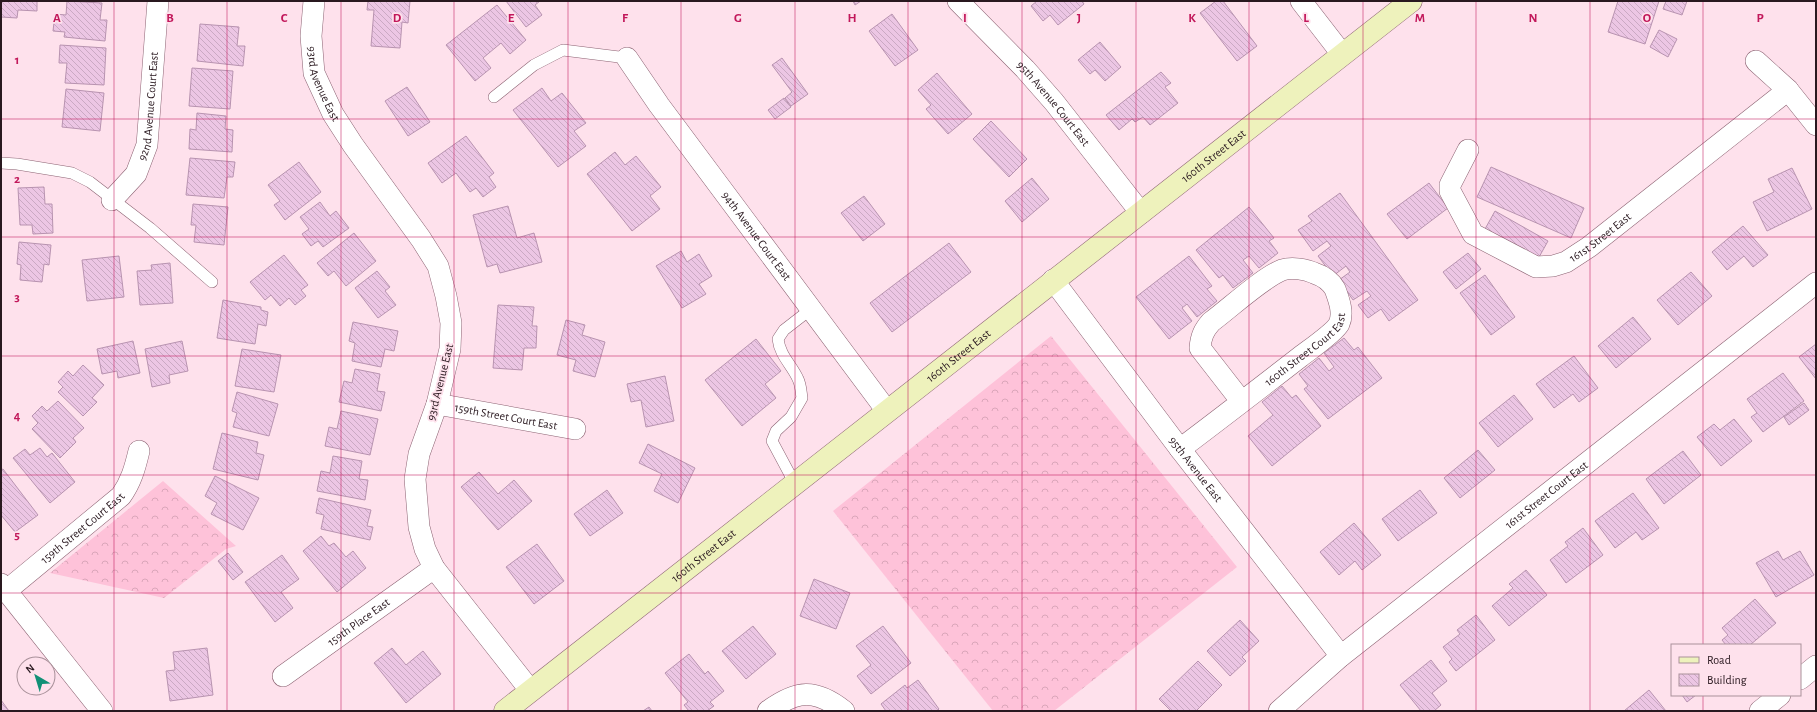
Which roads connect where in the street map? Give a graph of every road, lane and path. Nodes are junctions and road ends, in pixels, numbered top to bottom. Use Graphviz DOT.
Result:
graph roads {
  1 [pos="158,1"];
  2 [pos="314,1"];
  3 [pos="958,1"];
  4 [pos="1302,1"];
  5 [pos="1411,1"];
  6 [pos="1342,54"];
  7 [pos="627,58"];
  8 [pos="1756,61"];
  9 [pos="1788,90"];
  10 [pos="494,97"];
  11 [pos="1816,125"];
  12 [pos="1468,150"];
  13 [pos="1,163"];
  14 [pos="112,200"];
  15 [pos="1141,213"];
  16 [pos="1053,280"];
  17 [pos="212,282"];
  18 [pos="1816,283"];
  19 [pos="811,309"];
  20 [pos="1242,402"];
  21 [pos="437,404"];
  22 [pos="888,412"];
  23 [pos="575,429"];
  24 [pos="1180,449"];
  25 [pos="139,451"];
  26 [pos="795,484"];
  27 [pos="434,568"];
  28 [pos="3,588"];
  29 [pos="1341,656"];
  30 [pos="1816,666"];
  31 [pos="283,676"];
  32 [pos="1801,678"];
  33 [pos="530,690"];
  34 [pos="1779,696"];
  35 [pos="776,705"];
  36 [pos="102,711"];
  37 [pos="505,711"];
  38 [pos="844,711"];
  39 [pos="1279,711"];
  40 [pos="1760,711"];
  1 -- 14 [label="street, 92nd Avenue Court East"];
  2 -- 21 [label="street, 93rd Avenue East"];
  3 -- 15 [label="street, 95th Avenue Court East"];
  4 -- 6 [label="street"];
  5 -- 6 [label="main road, 160th Street East"];
  6 -- 15 [label="main road, 160th Street East"];
  7 -- 10 [label="lane"];
  7 -- 19 [label="street, 94th Avenue Court East"];
  8 -- 9 [label="street"];
  9 -- 11 [label="street"];
  9 -- 12 [label="street, 161st Street East"];
  13 -- 14 [label="lane"];
  14 -- 17 [label="lane"];
  15 -- 16 [label="main road, 160th Street East"];
  16 -- 22 [label="main road, 160th Street East"];
  16 -- 24 [label="street, 95th Avenue East"];
  18 -- 29 [label="street, 161st Street Court East"];
  19 -- 22 [label="street, 94th Avenue Court East"];
  19 -- 26 [label="lane"];
  20 -- 20 [label="street, 160th Street Court East"];
  20 -- 24 [label="street, 160th Street Court East"];
  21 -- 23 [label="street, 159th Street Court East"];
  21 -- 27 [label="street, 93rd Avenue East"];
  22 -- 26 [label="main road, 160th Street East"];
  24 -- 29 [label="street, 95th Avenue East"];
  25 -- 28 [label="street, 159th Street Court East"];
  26 -- 33 [label="main road, 160th Street East"];
  27 -- 31 [label="street, 159th Place East"];
  27 -- 33 [label="street, 93rd Avenue East"];
  28 -- 36 [label="street"];
  29 -- 39 [label="street, 161st Street Court East"];
  30 -- 32 [label="street"];
  33 -- 37 [label="main road, 160th Street East"];
  34 -- 40 [label="street"];
  35 -- 38 [label="street"];
}
